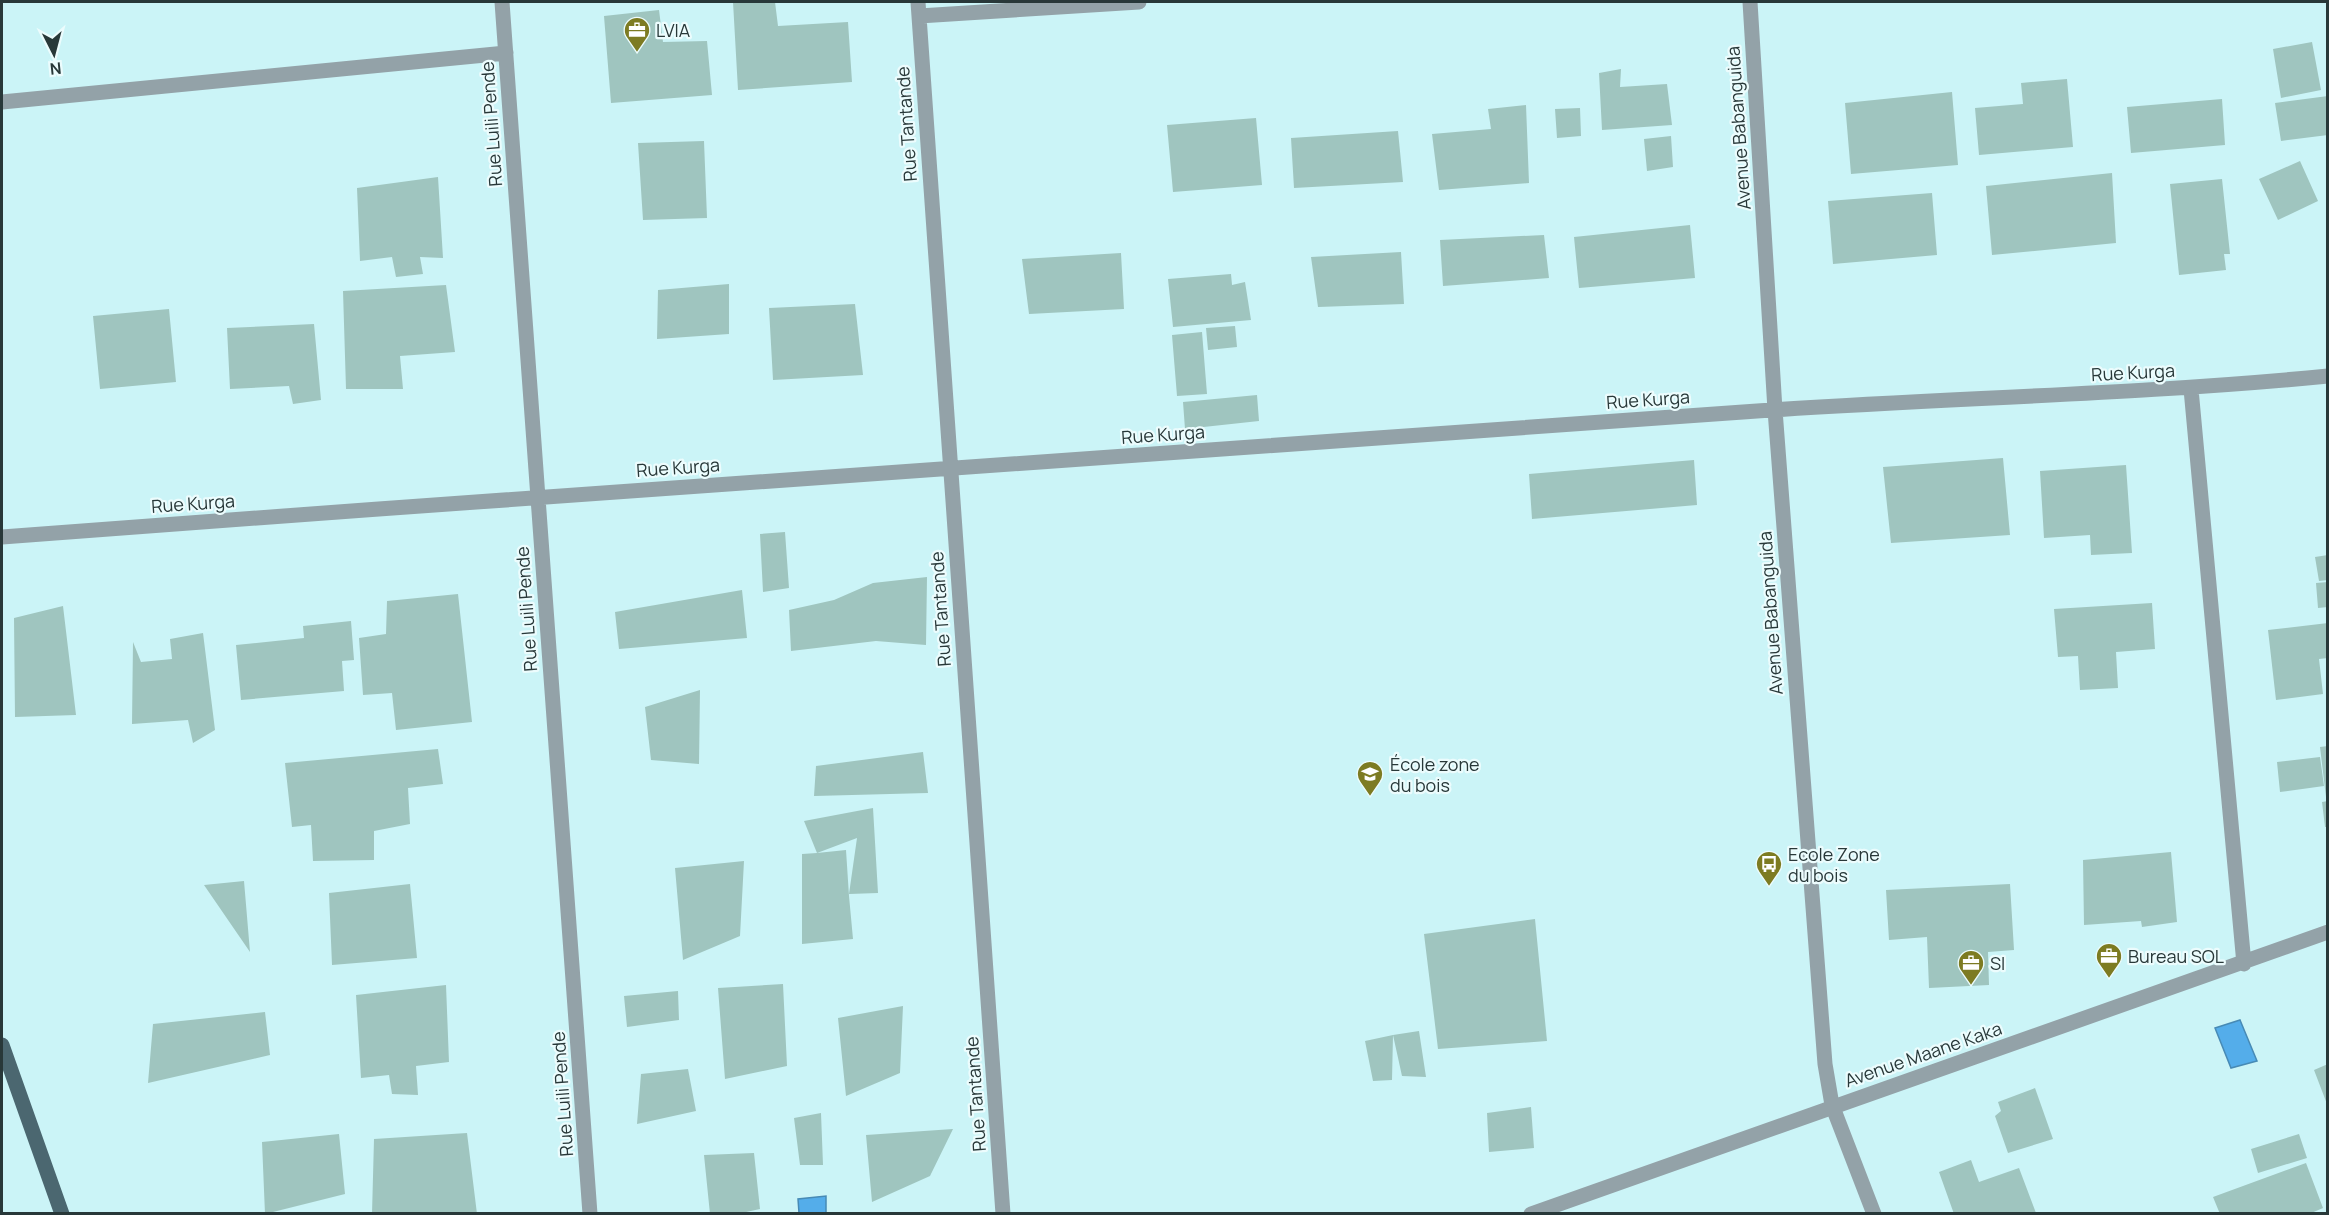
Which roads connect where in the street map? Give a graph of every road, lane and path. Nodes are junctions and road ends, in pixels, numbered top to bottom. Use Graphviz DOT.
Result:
graph roads {
  1 [pos="502,2"];
  2 [pos="1139,2"];
  3 [pos="1750,2"];
  4 [pos="918,9"];
  5 [pos="506,53"];
  6 [pos="2,102"];
  7 [pos="2328,376"];
  8 [pos="2191,389"];
  9 [pos="1775,410"];
  10 [pos="950,468"];
  11 [pos="538,496"];
  12 [pos="2,537"];
  13 [pos="2328,932"];
  14 [pos="2244,964"];
  15 [pos="2,1045"];
  16 [pos="1832,1106"];
  17 [pos="62,1214"];
  18 [pos="590,1214"];
  19 [pos="1003,1214"];
  20 [pos="1531,1214"];
  21 [pos="1874,1214"];
  1 -- 5 [label="street, Rue Luili Pende"];
  2 -- 4 [label="street"];
  3 -- 9 [label="street, Avenue Babanguida"];
  4 -- 10 [label="street, Rue Tantande"];
  5 -- 6 [label="street"];
  5 -- 11 [label="street, Rue Luili Pende"];
  7 -- 8 [label="street, Rue Kurga"];
  8 -- 9 [label="street, Rue Kurga"];
  8 -- 14 [label="street"];
  9 -- 10 [label="street, Rue Kurga"];
  9 -- 16 [label="street, Avenue Babanguida"];
  10 -- 11 [label="street, Rue Kurga"];
  10 -- 19 [label="street, Rue Tantande"];
  11 -- 12 [label="street, Rue Kurga"];
  11 -- 18 [label="street, Rue Luili Pende"];
  13 -- 14 [label="street, Avenue Maane Kaka"];
  14 -- 16 [label="street, Avenue Maane Kaka"];
  15 -- 17 [label="main road"];
  16 -- 20 [label="street, Avenue Maane Kaka"];
  16 -- 21 [label="street, Avenue Babanguida"];
}
